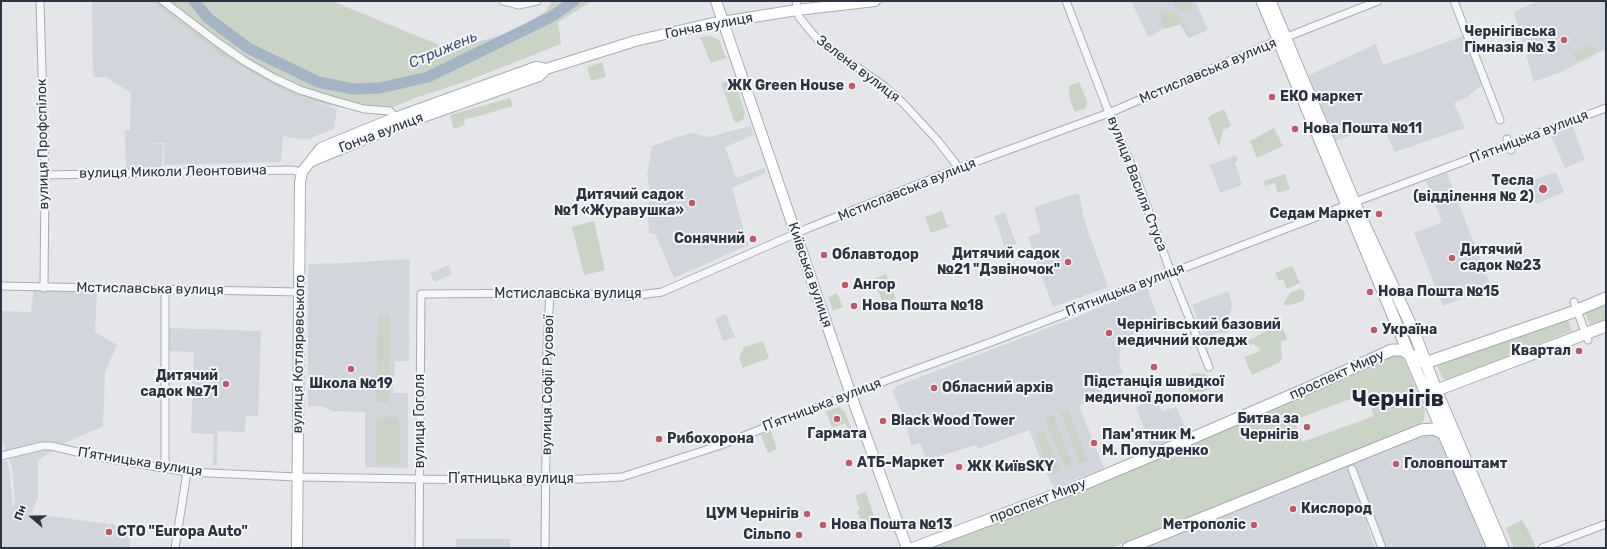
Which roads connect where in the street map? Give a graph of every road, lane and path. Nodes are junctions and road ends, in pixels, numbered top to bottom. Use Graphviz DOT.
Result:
graph roads {
  1 [pos="40,1"];
  2 [pos="163,1"];
  3 [pos="503,1"];
  4 [pos="537,1"];
  5 [pos="716,1"];
  6 [pos="875,1"];
  7 [pos="1066,1"];
  8 [pos="1262,1"];
  9 [pos="1270,1"];
  10 [pos="1378,1"];
  11 [pos="1454,1"];
  12 [pos="796,5"];
  13 [pos="723,22"];
  14 [pos="1282,39"];
  15 [pos="546,69"];
  16 [pos="1606,108"];
  17 [pos="1109,113"];
  18 [pos="396,118"];
  19 [pos="1500,120"];
  20 [pos="308,162"];
  21 [pos="959,168"];
  22 [pos="302,172"];
  23 [pos="45,175"];
  24 [pos="1351,204"];
  25 [pos="796,233"];
  26 [pos="1171,272"];
  27 [pos="1,286"];
  28 [pos="44,288"];
  29 [pos="165,290"];
  30 [pos="300,292"];
  31 [pos="550,293"];
  32 [pos="421,294"];
  33 [pos="1606,298"];
  34 [pos="1575,306"];
  35 [pos="1606,326"];
  36 [pos="1402,333"];
  37 [pos="1587,337"];
  38 [pos="1392,350"];
  39 [pos="1409,354"];
  40 [pos="1425,363"];
  41 [pos="1209,367"];
  42 [pos="1421,379"];
  43 [pos="1431,392"];
  44 [pos="851,394"];
  45 [pos="1433,409"];
  46 [pos="1421,430"];
  47 [pos="1443,433"];
  48 [pos="1,456"];
  49 [pos="165,468"];
  50 [pos="1352,469"];
  51 [pos="186,472"];
  52 [pos="298,477"];
  53 [pos="420,479"];
  54 [pos="546,481"];
  55 [pos="1606,524"];
  56 [pos="175,548"];
  57 [pos="297,548"];
  58 [pos="419,548"];
  59 [pos="545,548"];
  60 [pos="907,548"];
  61 [pos="914,548"];
  62 [pos="1128,548"];
  63 [pos="1382,548"];
  64 [pos="1494,548"];
  65 [pos="1503,548"];
  66 [pos="1542,548"];
  1 -- 23 [label="street, вулиця Профспілок"];
  2 -- 18 [label="street, Гонча вулиця"];
  3 -- 4 [label="street"];
  5 -- 13 [label="street, Київська вулиця"];
  6 -- 12 [label="street, Гонча вулиця"];
  7 -- 17 [label="street, вулиця Василя Стуса"];
  8 -- 14 [label="main road"];
  9 -- 14 [label="main road"];
  10 -- 14 [label="street, Мстиславська вулиця"];
  11 -- 19 [label="street"];
  12 -- 13 [label="street, Гонча вулиця"];
  12 -- 21 [label="street, Зелена вулиця"];
  13 -- 15 [label="street, Гонча вулиця"];
  13 -- 25 [label="street, Київська вулиця"];
  14 -- 17 [label="street, Мстиславська вулиця"];
  14 -- 24 [label="main road"];
  15 -- 18 [label="street, Гонча вулиця"];
  15 -- 20 [label="street, Гонча вулиця"];
  16 -- 24 [label="street, Пʼятницька вулиця"];
  17 -- 21 [label="street, Мстиславська вулиця"];
  17 -- 26 [label="street, вулиця Василя Стуса"];
  18 -- 20 [label="street, Гонча вулиця"];
  20 -- 22 [label="street, вулиця Котляревського"];
  21 -- 25 [label="street, Мстиславська вулиця"];
  22 -- 23 [label="street, вулиця Миколи Леонтовича"];
  22 -- 30 [label="street, вулиця Котляревського"];
  23 -- 28 [label="street, вулиця Профспілок"];
  24 -- 26 [label="street, Пʼятницька вулиця"];
  24 -- 36 [label="main road"];
  24 -- 40 [label="main road"];
  25 -- 31 [label="street, Мстиславська вулиця"];
  25 -- 44 [label="street, Київська вулиця"];
  26 -- 41 [label="street, вулиця Василя Стуса"];
  26 -- 44 [label="street, Пʼятницька вулиця"];
  27 -- 28 [label="street, Мстиславська вулиця"];
  28 -- 29 [label="street, Мстиславська вулиця"];
  29 -- 30 [label="street, Мстиславська вулиця"];
  29 -- 49 [label="street"];
  30 -- 52 [label="street, вулиця Котляревського"];
  31 -- 32 [label="street, Мстиславська вулиця"];
  31 -- 54 [label="street, вулиця Софії Русової"];
  32 -- 53 [label="street, вулиця Гоголя"];
  33 -- 34 [label="main road"];
  34 -- 37 [label="street"];
  34 -- 40 [label="main road"];
  35 -- 37 [label="main road"];
  36 -- 38 [label="main road"];
  36 -- 39 [label="main road"];
  37 -- 43 [label="main road"];
  38 -- 39 [label="main road, проспект Миру"];
  38 -- 61 [label="main road, проспект Миру"];
  39 -- 40 [label="main road, проспект Миру"];
  39 -- 42 [label="main road"];
  40 -- 42 [label="main road"];
  40 -- 43 [label="main road"];
  42 -- 43 [label="main road"];
  43 -- 45 [label="main road"];
  43 -- 65 [label="main road"];
  44 -- 54 [label="street, Пʼятницька вулиця"];
  44 -- 60 [label="street, Київська вулиця"];
  45 -- 46 [label="main road"];
  45 -- 47 [label="main road"];
  46 -- 47 [label="main road"];
  46 -- 62 [label="main road"];
  47 -- 64 [label="main road"];
  48 -- 49 [label="street, Пʼятницька вулиця"];
  49 -- 51 [label="street, Пʼятницька вулиця"];
  50 -- 63 [label="street"];
  51 -- 52 [label="street, Пʼятницька вулиця"];
  51 -- 56 [label="street"];
  52 -- 53 [label="street, Пʼятницька вулиця"];
  52 -- 57 [label="street, вулиця Котляревського"];
  53 -- 54 [label="street, Пʼятницька вулиця"];
  53 -- 58 [label="street, вулиця Гоголя"];
  54 -- 59 [label="street, вулиця Софії Русової"];
  55 -- 66 [label="street"];
}
